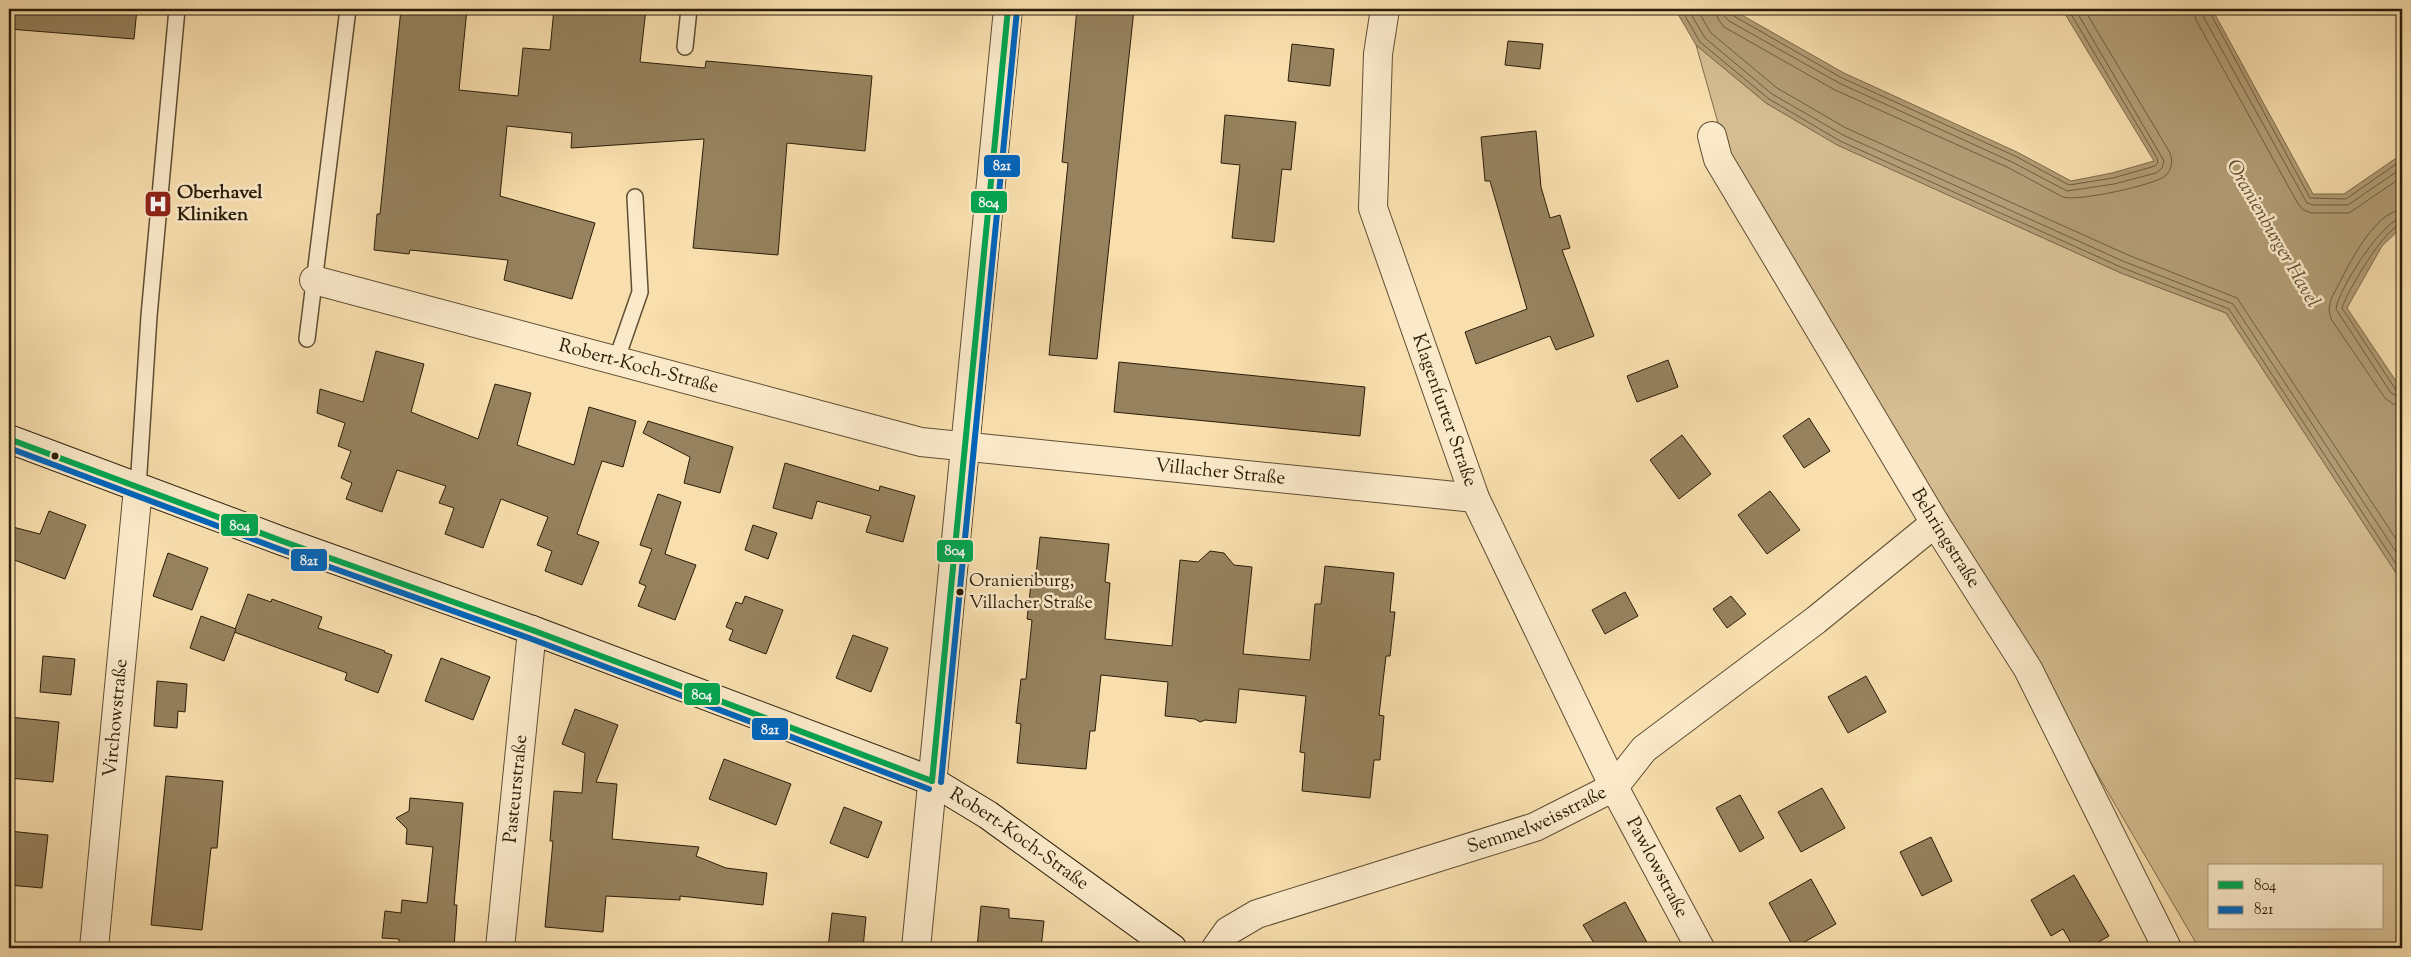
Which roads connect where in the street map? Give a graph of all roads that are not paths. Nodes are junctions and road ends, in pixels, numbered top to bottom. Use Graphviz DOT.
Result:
graph roads {
  1 [pos="177,9"];
  2 [pos="348,9"];
  3 [pos="689,9"];
  4 [pos="1008,9"];
  5 [pos="1385,9"];
  6 [pos="686,47"];
  7 [pos="1712,136"];
  8 [pos="635,197"];
  9 [pos="314,280"];
  10 [pos="307,339"];
  11 [pos="616,361"];
  12 [pos="9,438"];
  13 [pos="965,448"];
  14 [pos="138,488"];
  15 [pos="1474,498"];
  16 [pos="1935,524"];
  17 [pos="532,630"];
  18 [pos="932,781"];
  19 [pos="1614,787"];
  20 [pos="94,948"];
  21 [pos="500,948"];
  22 [pos="916,948"];
  23 [pos="1172,948"];
  24 [pos="1216,948"];
  25 [pos="1700,948"];
  26 [pos="2167,948"];
  1 -- 14 [label="lane"];
  2 -- 9 [label="lane"];
  3 -- 6 [label="lane"];
  4 -- 13 [label="street"];
  5 -- 15 [label="street, Klagenfurter Straße"];
  7 -- 16 [label="street, Behringstraße"];
  8 -- 11 [label="lane"];
  9 -- 10 [label="lane"];
  9 -- 11 [label="street, Robert-Koch-Straße"];
  11 -- 13 [label="street, Robert-Koch-Straße"];
  12 -- 14 [label="street, Robert-Koch-Straße"];
  13 -- 15 [label="street, Villacher Straße"];
  13 -- 18 [label="street"];
  14 -- 17 [label="street, Robert-Koch-Straße"];
  14 -- 20 [label="street, Virchowstraße"];
  15 -- 19 [label="street, Klagenfurter Straße"];
  16 -- 19 [label="street, Semmelweisstraße"];
  16 -- 26 [label="street, Behringstraße"];
  17 -- 18 [label="street, Robert-Koch-Straße"];
  17 -- 21 [label="street, Pasteurstraße"];
  18 -- 22 [label="street"];
  18 -- 23 [label="street, Robert-Koch-Straße"];
  19 -- 24 [label="street, Semmelweisstraße"];
  19 -- 25 [label="street, Pawlowstraße"];
}
